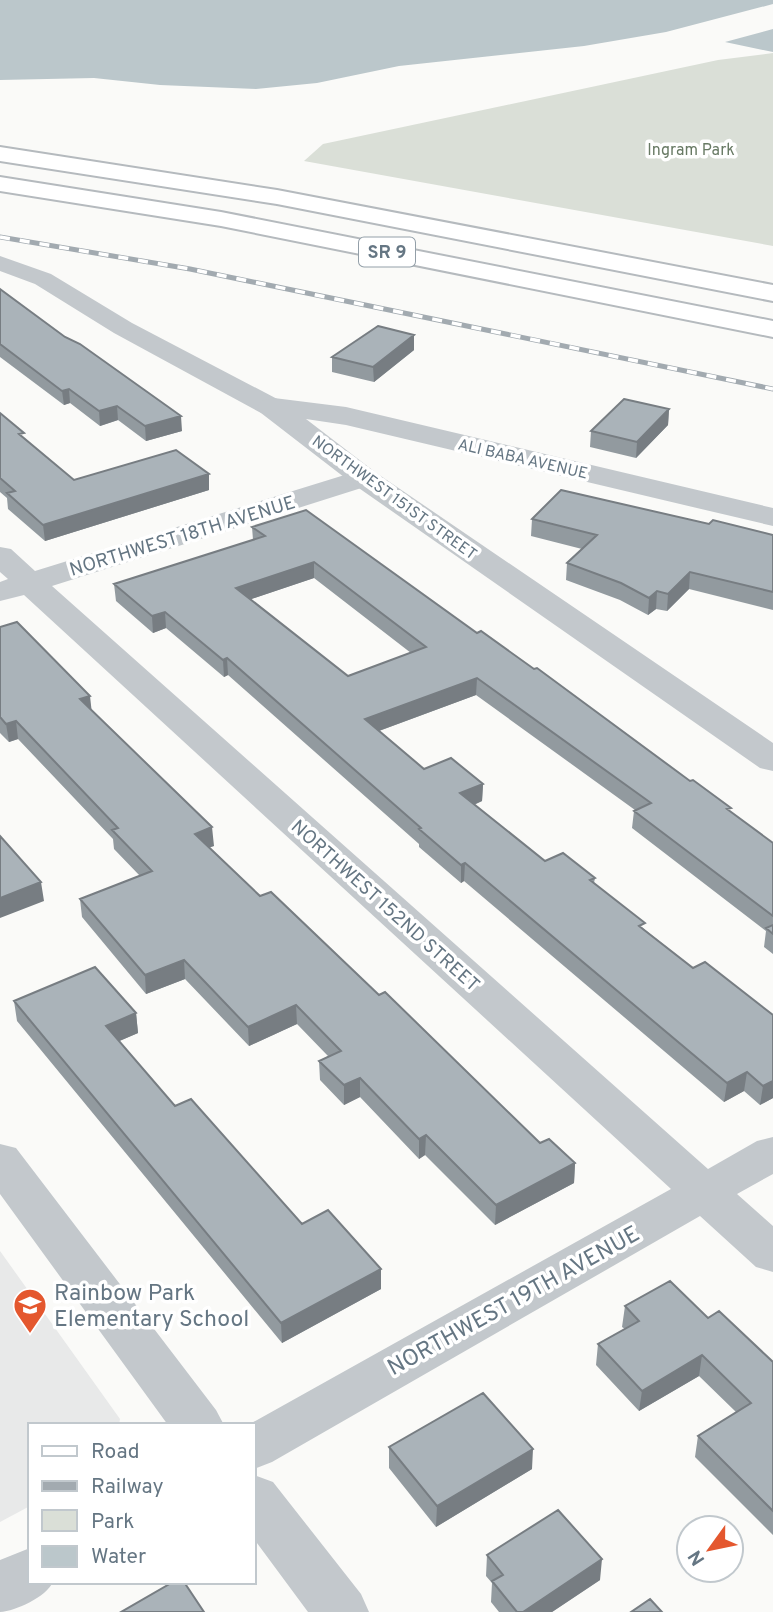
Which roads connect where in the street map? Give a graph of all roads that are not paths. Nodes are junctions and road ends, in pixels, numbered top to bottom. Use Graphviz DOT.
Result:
graph roads {
  1 [pos="0,154"];
  2 [pos="0,184"];
  3 [pos="0,262"];
  4 [pos="764,292"];
  5 [pos="729,320"];
  6 [pos="773,329"];
  7 [pos="271,407"];
  8 [pos="364,478"];
  9 [pos="773,517"];
  10 [pos="0,556"];
  11 [pos="15,588"];
  12 [pos="773,761"];
  13 [pos="773,1153"];
  14 [pos="0,1160"];
  15 [pos="704,1192"];
  16 [pos="773,1254"];
  17 [pos="197,1423"];
  18 [pos="256,1446"];
  19 [pos="256,1501"];
  20 [pos="28,1573"];
  21 [pos="0,1589"];
  22 [pos="341,1612"];
  1 -- 4 [label="main road, SR 9"];
  2 -- 5 [label="main road, SR 9"];
  3 -- 7 [label="street, NORTHWEST 151ST STREET"];
  4 -- 5 [label="main road"];
  5 -- 6 [label="main road, SR 9"];
  7 -- 8 [label="street, NORTHWEST 151ST STREET"];
  7 -- 9 [label="street, ALI BABA AVENUE"];
  8 -- 11 [label="street, NORTHWEST 18TH AVENUE"];
  8 -- 12 [label="street, NORTHWEST 151ST STREET"];
  10 -- 11 [label="street, NORTHWEST 152ND STREET"];
  11 -- 15 [label="street, NORTHWEST 152ND STREET"];
  13 -- 15 [label="street, NORTHWEST 19TH AVENUE"];
  14 -- 17 [label="street"];
  15 -- 16 [label="street, NORTHWEST 152ND STREET"];
  15 -- 18 [label="street, NORTHWEST 19TH AVENUE"];
  19 -- 22 [label="street"];
  20 -- 21 [label="street"];
}
